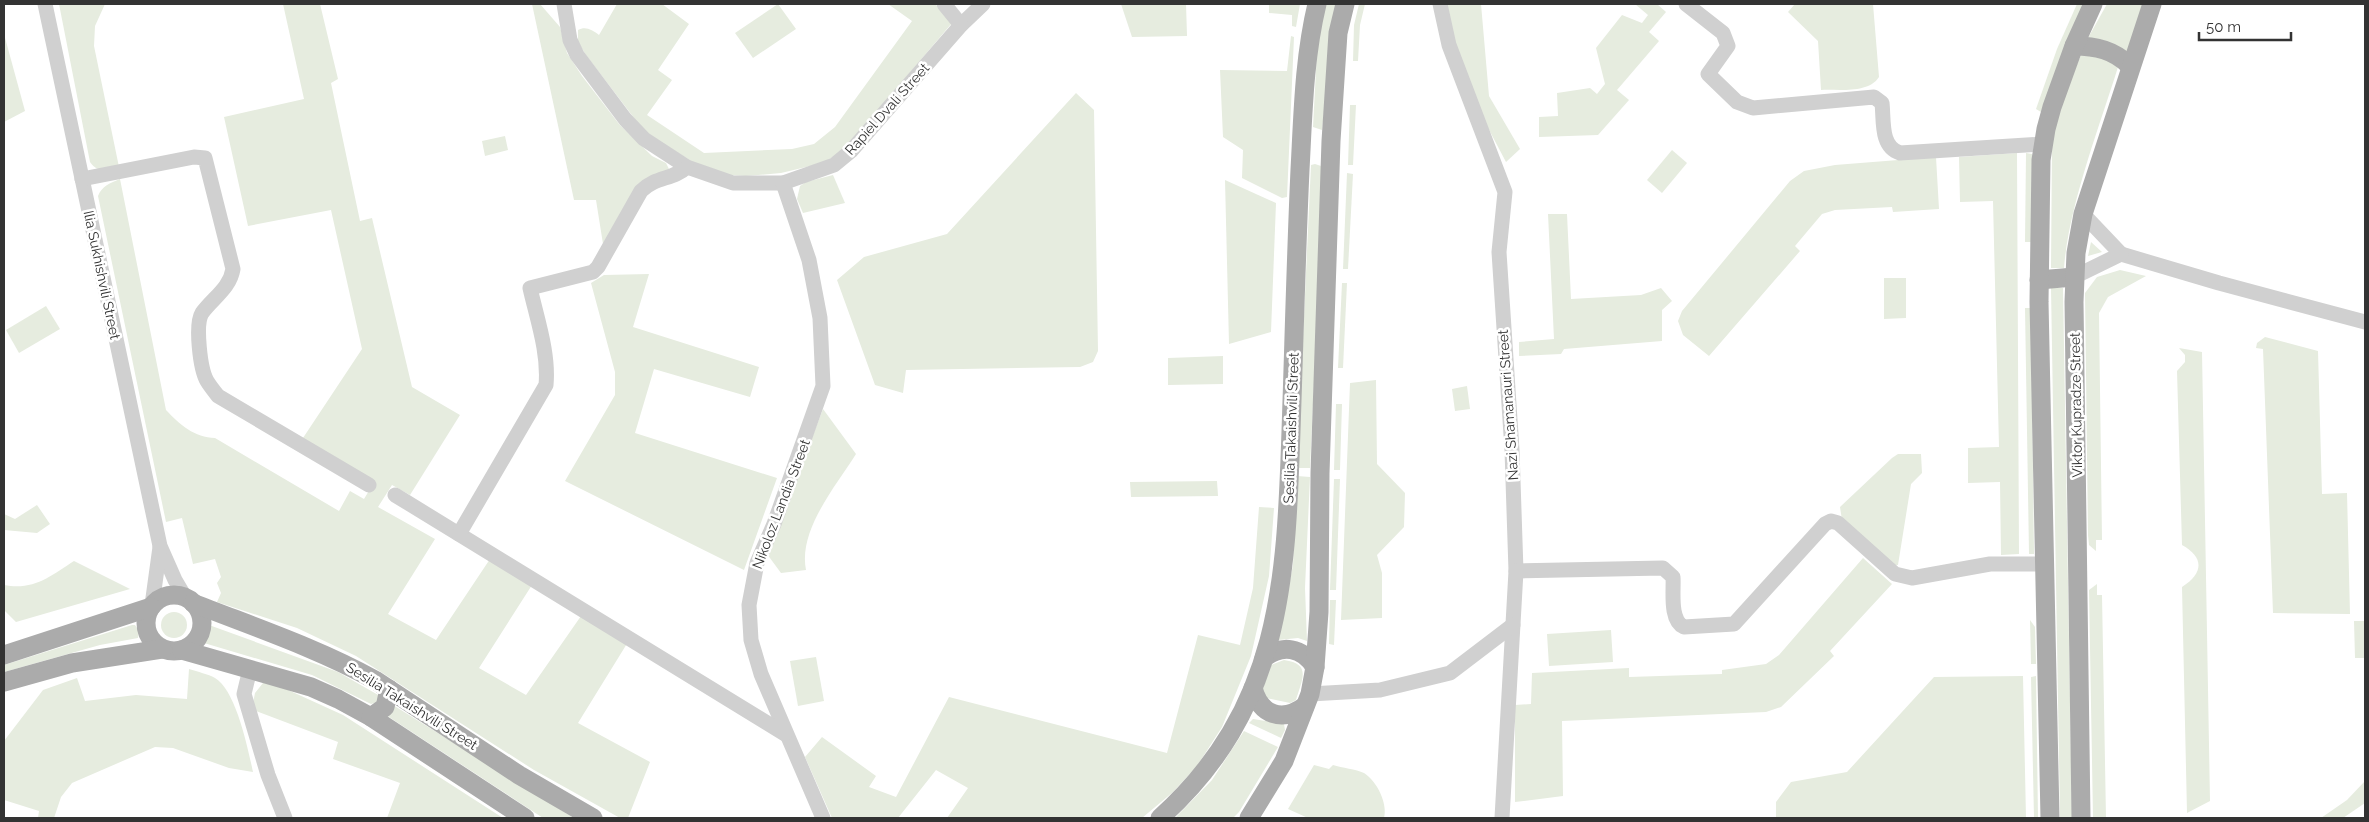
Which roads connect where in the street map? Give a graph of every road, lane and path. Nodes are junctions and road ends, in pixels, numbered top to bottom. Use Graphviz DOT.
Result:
graph roads {
  1 [pos="45,4"];
  2 [pos="564,4"];
  3 [pos="944,4"];
  4 [pos="983,4"];
  5 [pos="1317,4"];
  6 [pos="1345,4"];
  7 [pos="1440,4"];
  8 [pos="1686,4"];
  9 [pos="2093,4"];
  10 [pos="2152,4"];
  11 [pos="961,25"];
  12 [pos="2074,46"];
  13 [pos="2130,66"];
  14 [pos="1302,123"];
  15 [pos="1332,127"];
  16 [pos="2043,144"];
  17 [pos="1301,165"];
  18 [pos="686,167"];
  19 [pos="1330,167"];
  20 [pos="82,179"];
  21 [pos="783,183"];
  22 [pos="2083,214"];
  23 [pos="2121,254"];
  24 [pos="2074,277"];
  25 [pos="2039,280"];
  26 [pos="2365,322"];
  27 [pos="369,485"];
  28 [pos="395,495"];
  29 [pos="459,534"];
  30 [pos="160,546"];
  31 [pos="2046,564"];
  32 [pos="1516,571"];
  33 [pos="189,600"];
  34 [pos="151,606"];
  35 [pos="1513,625"];
  36 [pos="162,649"];
  37 [pos="182,650"];
  38 [pos="4,655"];
  39 [pos="1264,658"];
  40 [pos="1315,667"];
  41 [pos="250,669"];
  42 [pos="4,682"];
  43 [pos="1253,688"];
  44 [pos="389,689"];
  45 [pos="1308,701"];
  46 [pos="371,717"];
  47 [pos="785,734"];
  48 [pos="285,818"];
  49 [pos="525,818"];
  50 [pos="593,818"];
  51 [pos="823,818"];
  52 [pos="1160,818"];
  53 [pos="1249,818"];
  54 [pos="1502,818"];
  55 [pos="2050,818"];
  56 [pos="2082,818"];
  1 -- 20 [label="street, Ilia Sukhishvili Street"];
  2 -- 18 [label="street, Rapiel Dvali Street"];
  3 -- 11 [label="street"];
  4 -- 11 [label="street, Rapiel Dvali Street"];
  5 -- 14 [label="main road, Sesilia Takaishvili Street"];
  6 -- 15 [label="main road"];
  7 -- 32 [label="street, Nazi Shamanauri Street"];
  8 -- 16 [label="street"];
  9 -- 12 [label="main road"];
  10 -- 13 [label="main road, Viktor Kupradze Street"];
  11 -- 21 [label="street, Rapiel Dvali Street"];
  12 -- 13 [label="main road"];
  12 -- 16 [label="main road"];
  13 -- 22 [label="main road, Viktor Kupradze Street"];
  14 -- 15 [label="main road"];
  14 -- 17 [label="main road, Sesilia Takaishvili Street"];
  15 -- 19 [label="main road"];
  16 -- 25 [label="main road"];
  17 -- 19 [label="main road"];
  17 -- 39 [label="main road, Sesilia Takaishvili Street"];
  18 -- 21 [label="street, Rapiel Dvali Street"];
  18 -- 29 [label="street"];
  19 -- 40 [label="main road"];
  20 -- 27 [label="street"];
  20 -- 30 [label="street, Ilia Sukhishvili Street"];
  21 -- 47 [label="street, Nikoloz Landia Street"];
  22 -- 23 [label="street"];
  22 -- 24 [label="main road, Viktor Kupradze Street"];
  23 -- 24 [label="street"];
  23 -- 26 [label="street"];
  24 -- 25 [label="main road"];
  24 -- 56 [label="main road, Viktor Kupradze Street"];
  25 -- 31 [label="main road"];
  28 -- 29 [label="street"];
  29 -- 47 [label="street"];
  30 -- 33 [label="street, Ilia Sukhishvili Street"];
  30 -- 34 [label="street, Ilia Sukhishvili Street"];
  31 -- 32 [label="street"];
  31 -- 55 [label="main road"];
  32 -- 35 [label="street, Nazi Shamanauri Street"];
  33 -- 34 [label="main road"];
  33 -- 37 [label="main road"];
  33 -- 44 [label="main road, Sesilia Takaishvili Street"];
  34 -- 36 [label="main road"];
  34 -- 38 [label="main road"];
  35 -- 45 [label="street"];
  35 -- 54 [label="street, Nazi Shamanauri Street"];
  36 -- 37 [label="main road"];
  36 -- 42 [label="main road"];
  37 -- 41 [label="main road"];
  39 -- 40 [label="main road"];
  39 -- 43 [label="main road, Sesilia Takaishvili Street"];
  40 -- 45 [label="main road"];
  41 -- 46 [label="main road"];
  41 -- 48 [label="street"];
  43 -- 45 [label="main road"];
  43 -- 52 [label="main road, Sesilia Takaishvili Street"];
  44 -- 46 [label="main road"];
  44 -- 50 [label="main road, Sesilia Takaishvili Street"];
  45 -- 53 [label="main road"];
  46 -- 49 [label="main road"];
  47 -- 51 [label="street, Nikoloz Landia Street"];
}
